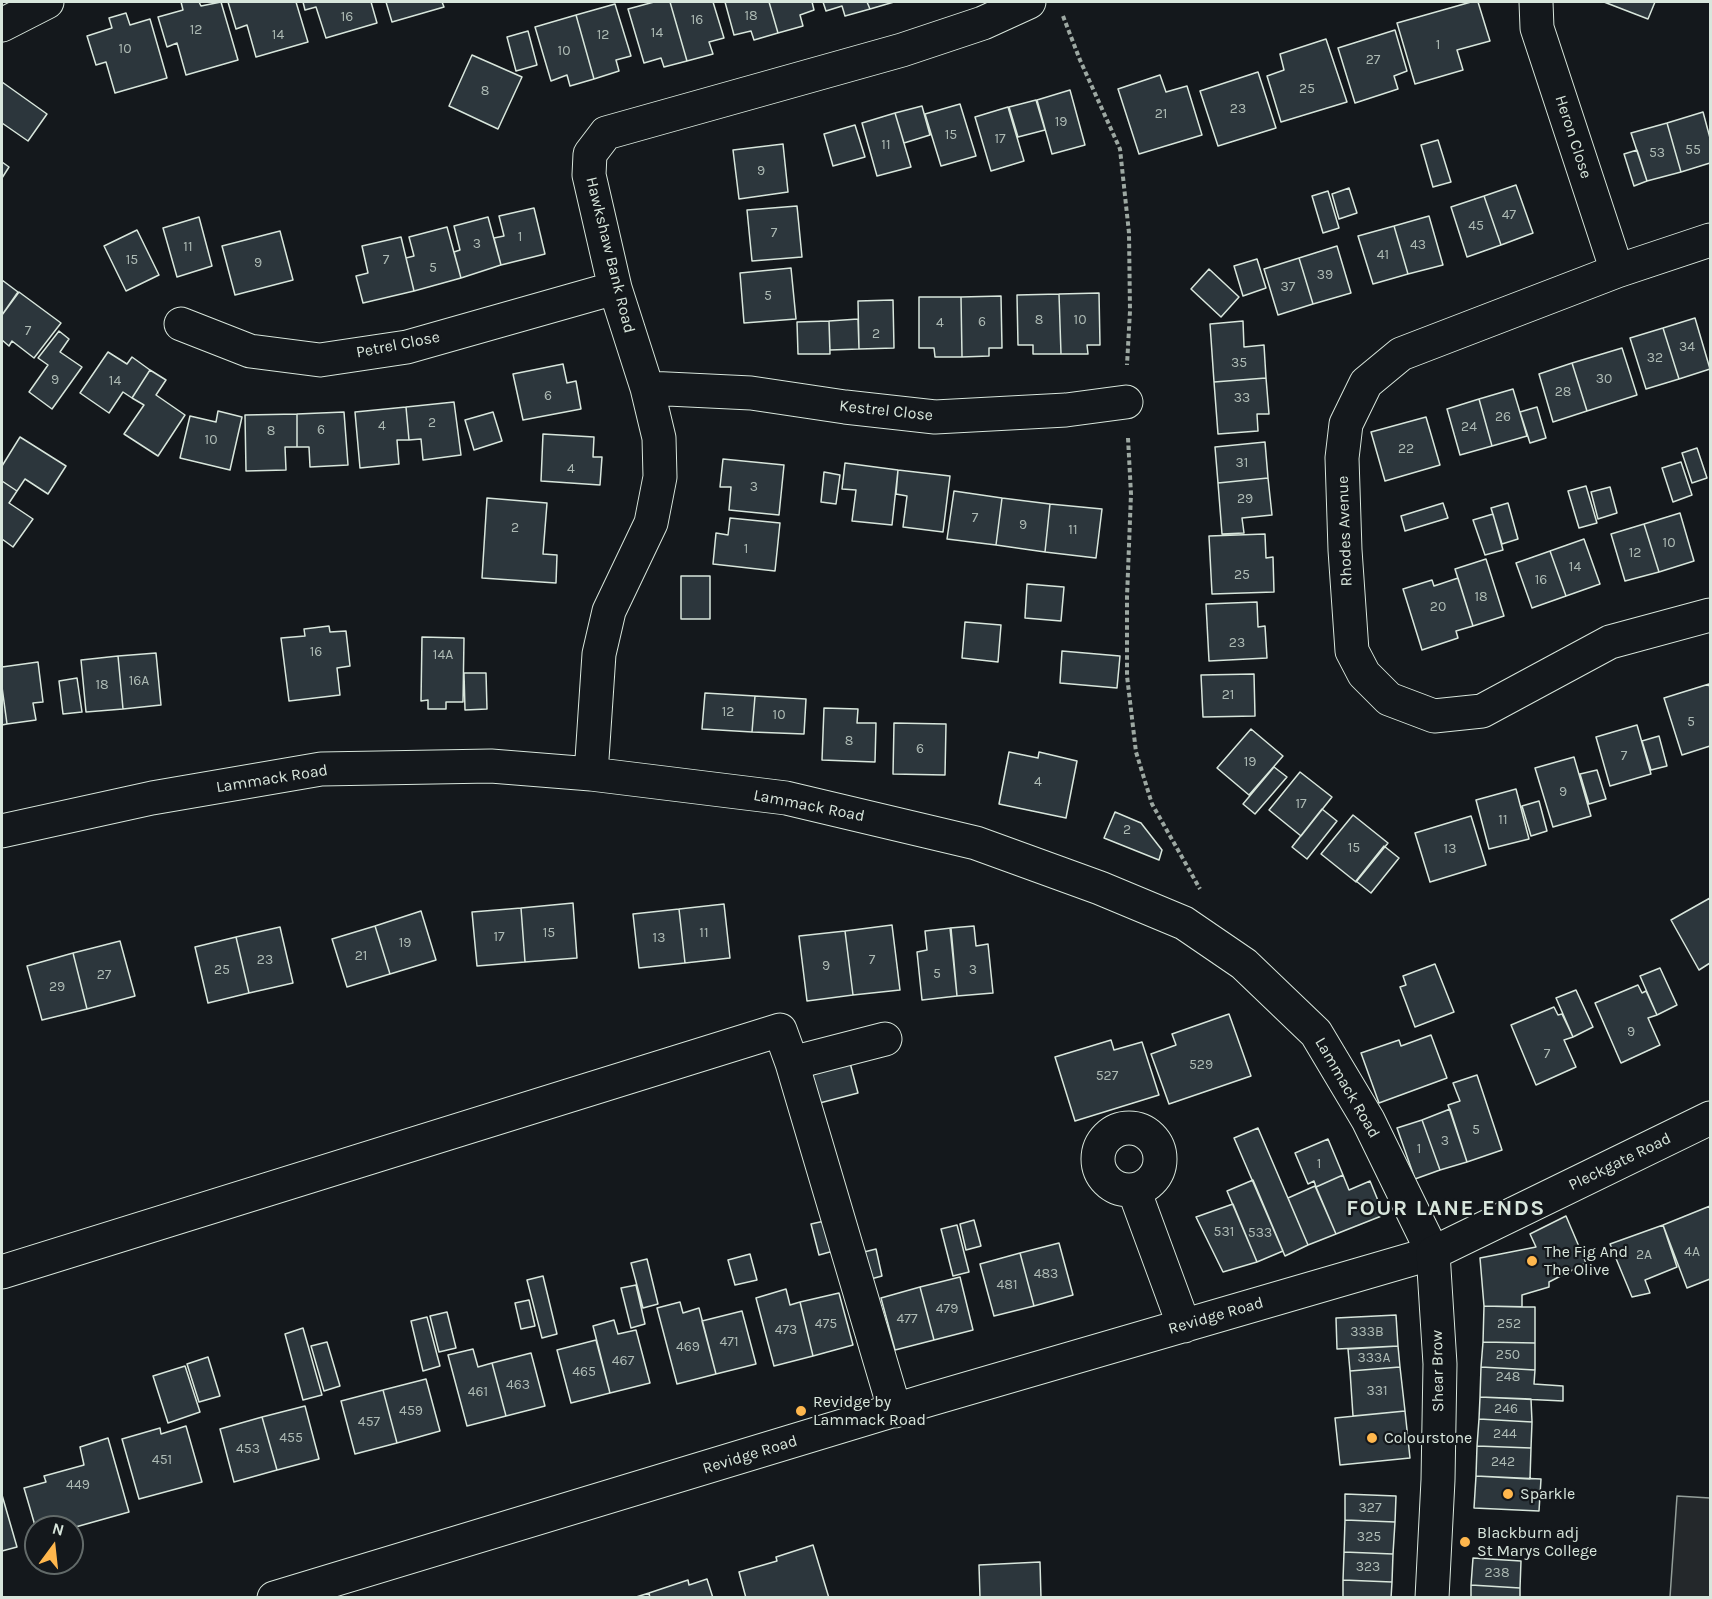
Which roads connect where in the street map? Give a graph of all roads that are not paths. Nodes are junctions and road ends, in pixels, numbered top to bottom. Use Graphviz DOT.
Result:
graph roads {
  1 [pos="47,2"];
  2 [pos="1029,2"];
  3 [pos="1536,2"];
  4 [pos="2,25"];
  5 [pos="1710,240"];
  6 [pos="1617,271"];
  7 [pos="615,288"];
  8 [pos="181,324"];
  9 [pos="647,388"];
  10 [pos="1126,402"];
  11 [pos="1710,615"];
  12 [pos="591,774"];
  13 [pos="2,831"];
  14 [pos="885,1039"];
  15 [pos="792,1063"];
  16 [pos="1710,1118"];
  17 [pos="1134,1190"];
  18 [pos="1433,1253"];
  19 [pos="2,1272"];
  20 [pos="1184,1326"];
  21 [pos="896,1411"];
  22 [pos="274,1598"];
  23 [pos="1432,1598"];
  1 -- 4 [label="street"];
  2 -- 7 [label="street, Hawkshaw Bank Road"];
  3 -- 6 [label="street, Heron Close"];
  5 -- 6 [label="street, Rhodes Avenue"];
  6 -- 11 [label="street, Rhodes Avenue"];
  7 -- 8 [label="street, Petrel Close"];
  7 -- 9 [label="street, Hawkshaw Bank Road"];
  9 -- 10 [label="street, Kestrel Close"];
  9 -- 12 [label="street, Hawkshaw Bank Road"];
  12 -- 13 [label="street, Lammack Road"];
  12 -- 18 [label="street, Lammack Road"];
  14 -- 15 [label="street"];
  15 -- 19 [label="street"];
  15 -- 21 [label="street"];
  16 -- 18 [label="street, Pleckgate Road"];
  17 -- 20 [label="street"];
  18 -- 20 [label="street, Revidge Road"];
  18 -- 23 [label="street, Shear Brow"];
  20 -- 21 [label="street, Revidge Road"];
  21 -- 22 [label="street, Revidge Road"];
}
